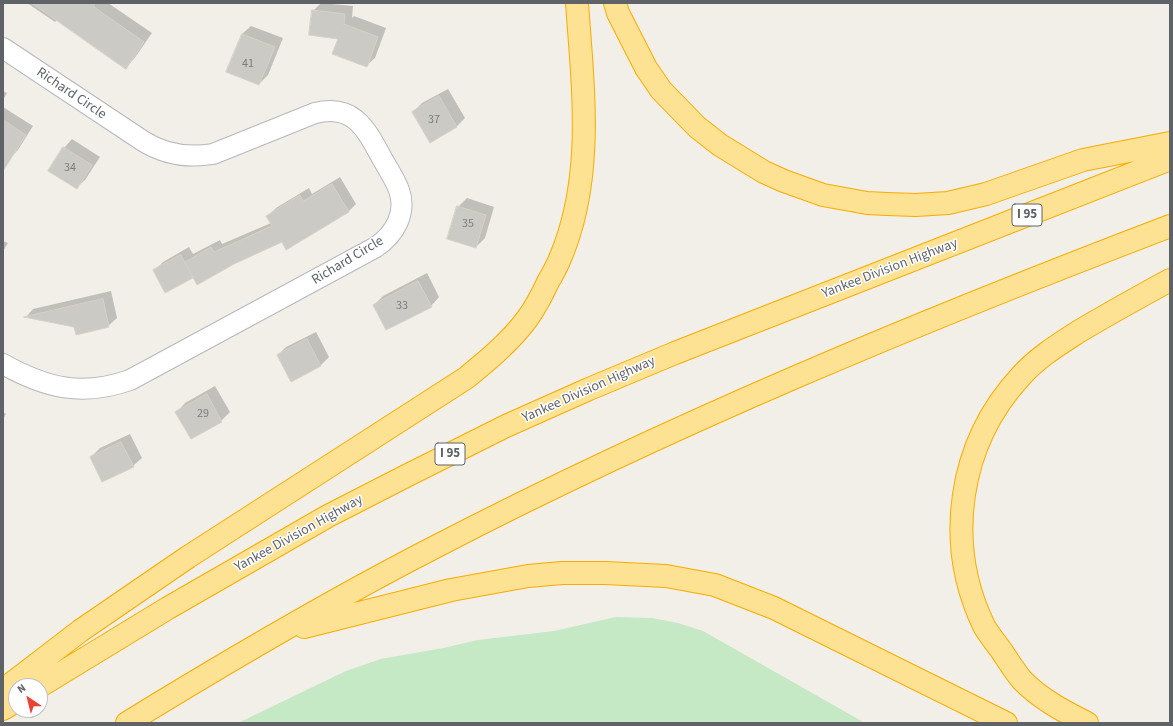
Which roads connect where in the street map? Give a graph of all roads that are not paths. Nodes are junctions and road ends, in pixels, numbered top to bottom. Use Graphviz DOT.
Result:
graph roads {
  1 [pos="576,3"];
  2 [pos="615,3"];
  3 [pos="3,48"];
  4 [pos="1170,143"];
  5 [pos="1170,159"];
  6 [pos="1170,226"];
  7 [pos="1170,280"];
  8 [pos="3,364"];
  9 [pos="276,634"];
  10 [pos="48,681"];
  11 [pos="3,690"];
  12 [pos="127,723"];
  13 [pos="1006,723"];
  14 [pos="1087,723"];
  1 -- 11 [label="highway"];
  2 -- 4 [label="highway"];
  3 -- 8 [label="street, Richard Circle"];
  5 -- 10 [label="highway, Yankee Division Highway / I 95"];
  6 -- 9 [label="highway"];
  7 -- 14 [label="highway"];
  9 -- 12 [label="highway"];
  9 -- 13 [label="highway"];
}
